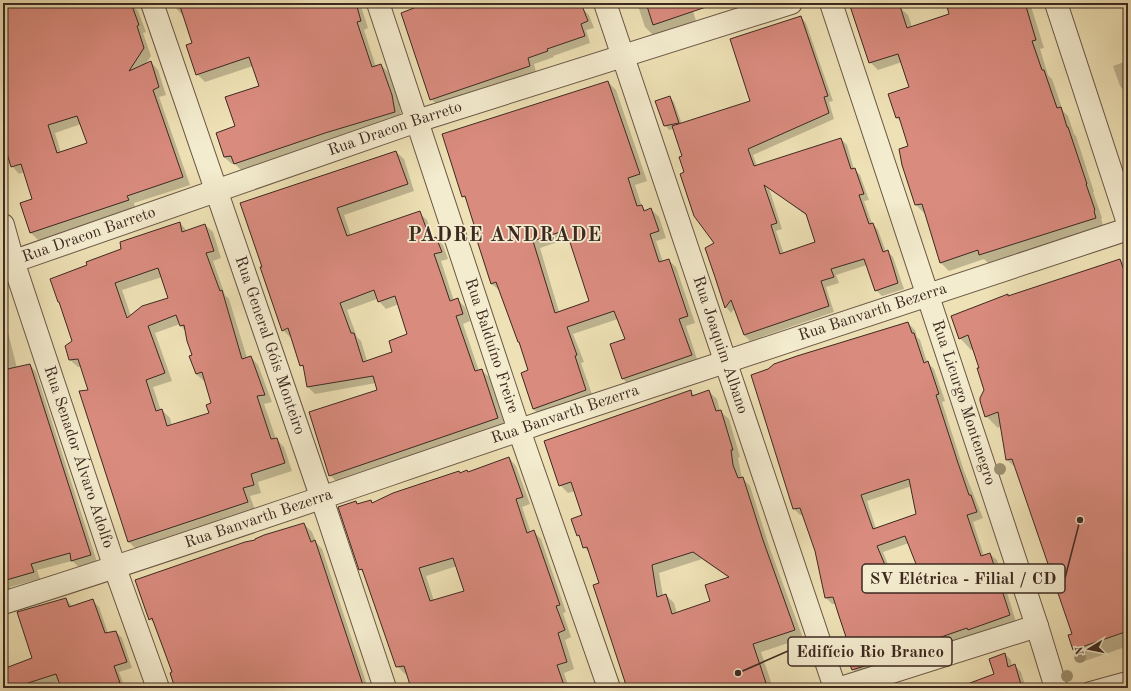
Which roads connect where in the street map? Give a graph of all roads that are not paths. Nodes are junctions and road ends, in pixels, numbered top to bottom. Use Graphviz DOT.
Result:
graph roads {
  1 [pos="152,3"];
  2 [pos="378,3"];
  3 [pos="605,3"];
  4 [pos="791,3"];
  5 [pos="831,3"];
  6 [pos="1056,3"];
  7 [pos="623,56"];
  8 [pos="417,121"];
  9 [pos="216,191"];
  10 [pos="1128,223"];
  11 [pos="3,225"];
  12 [pos="1128,229"];
  13 [pos="8,263"];
  14 [pos="927,295"];
  15 [pos="726,362"];
  16 [pos="519,430"];
  17 [pos="322,499"];
  18 [pos="115,568"];
  19 [pos="3,603"];
  20 [pos="1037,626"];
  21 [pos="1128,677"];
  22 [pos="1096,687"];
  23 [pos="158,688"];
  24 [pos="385,688"];
  25 [pos="608,688"];
  26 [pos="835,688"];
  27 [pos="841,688"];
  28 [pos="1056,688"];
  1 -- 9 [label="street, Rua General Góis Monteiro"];
  2 -- 8 [label="street, Rua Balduíno Freire"];
  3 -- 7 [label="street, Rua Joaquim Albano"];
  4 -- 7 [label="street, Rua Dracon Barreto"];
  5 -- 14 [label="street, Rua Licurgo Montenegro"];
  6 -- 10 [label="street"];
  7 -- 8 [label="street, Rua Dracon Barreto"];
  7 -- 15 [label="street, Rua Joaquim Albano"];
  8 -- 9 [label="street, Rua Dracon Barreto"];
  8 -- 16 [label="street, Rua Balduíno Freire"];
  9 -- 13 [label="street, Rua Dracon Barreto"];
  9 -- 17 [label="street, Rua General Góis Monteiro"];
  11 -- 13 [label="street, Rua Senador Álvaro Adolfo"];
  12 -- 14 [label="street, Rua Banvarth Bezerra"];
  13 -- 18 [label="street, Rua Senador Álvaro Adolfo"];
  14 -- 15 [label="street, Rua Banvarth Bezerra"];
  14 -- 20 [label="street, Rua Licurgo Montenegro"];
  15 -- 16 [label="street, Rua Banvarth Bezerra"];
  15 -- 26 [label="street, Rua Joaquim Albano"];
  16 -- 17 [label="street, Rua Banvarth Bezerra"];
  16 -- 25 [label="street, Rua Balduíno Freire"];
  17 -- 18 [label="street, Rua Banvarth Bezerra"];
  17 -- 24 [label="street, Rua General Góis Monteiro"];
  18 -- 19 [label="street, Rua Banvarth Bezerra"];
  18 -- 23 [label="street, Rua Senador Álvaro Adolfo"];
  20 -- 27 [label="street"];
  20 -- 28 [label="street, Rua Licurgo Montenegro"];
  21 -- 22 [label="lane"];
}
